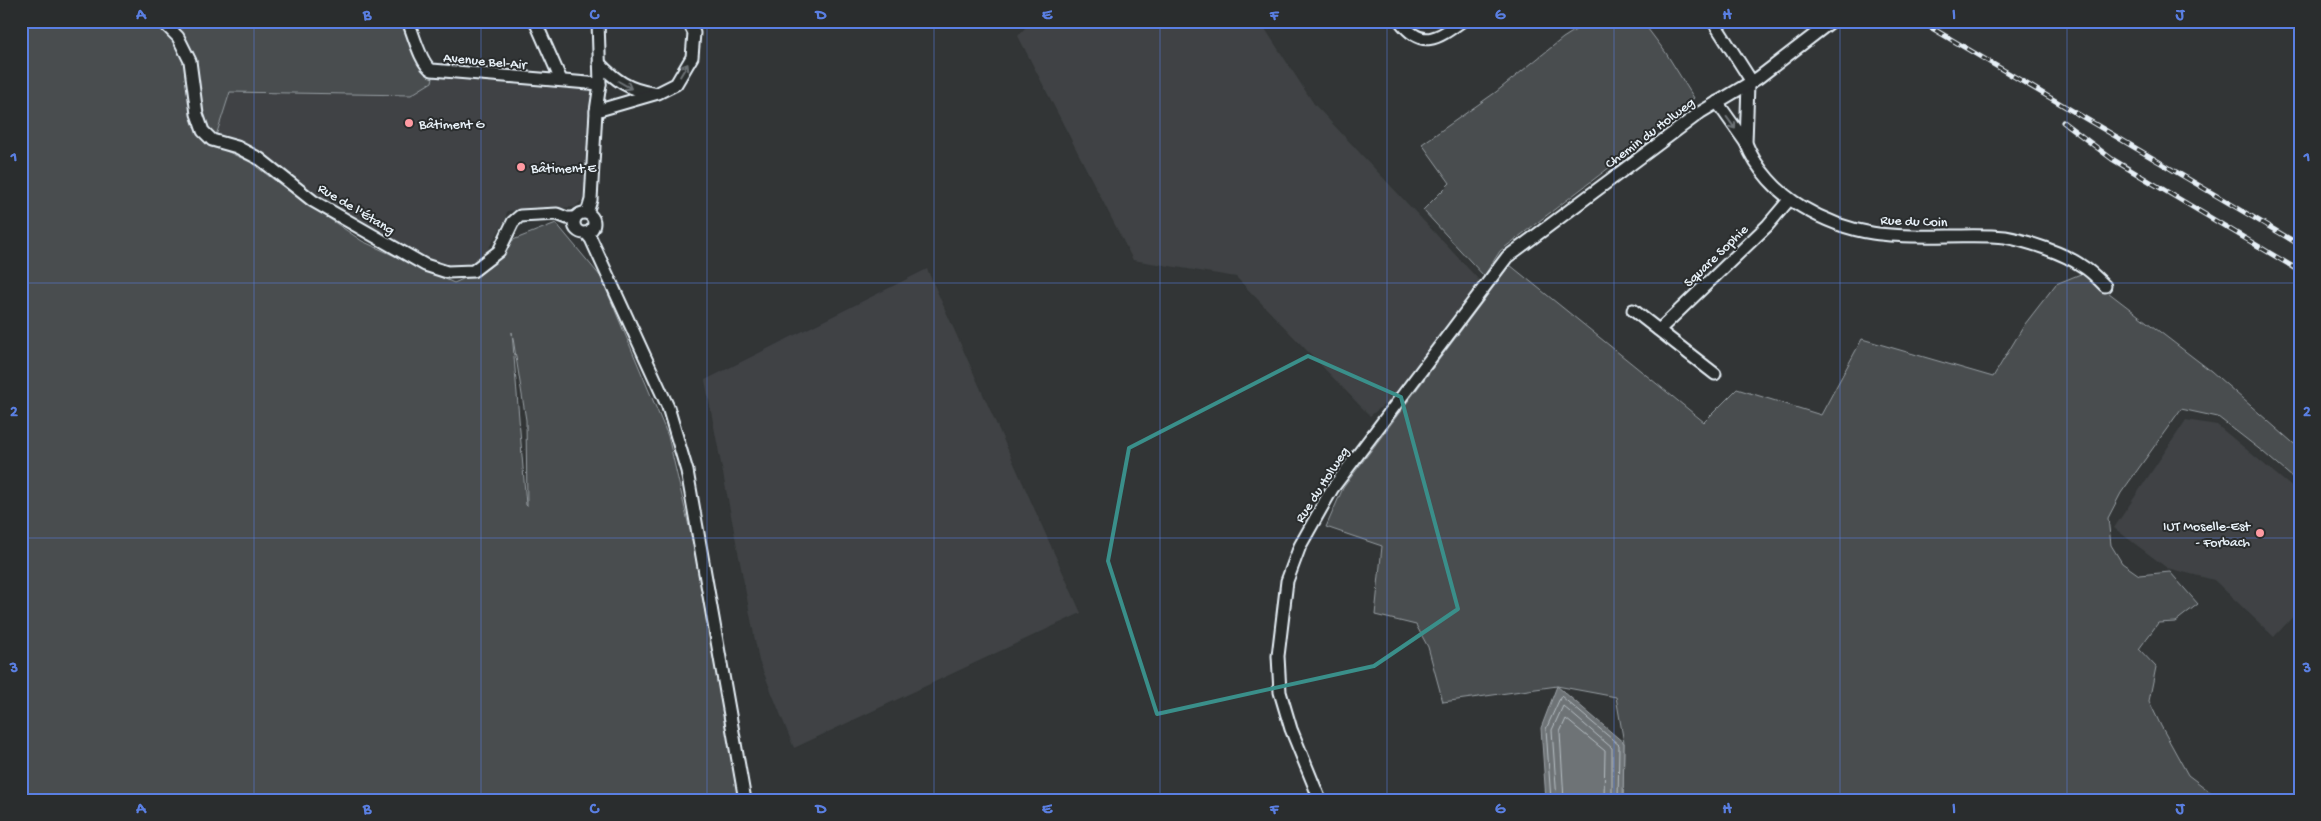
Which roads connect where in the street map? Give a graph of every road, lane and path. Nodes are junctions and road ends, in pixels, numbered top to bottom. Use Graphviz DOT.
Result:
graph roads {
  1 [pos="162,21"];
  2 [pos="408,21"];
  3 [pos="535,21"];
  4 [pos="598,21"];
  5 [pos="688,21"];
  6 [pos="1400,21"];
  7 [pos="1462,21"];
  8 [pos="1713,21"];
  9 [pos="1832,21"];
  10 [pos="599,63"];
  11 [pos="561,80"];
  12 [pos="1750,83"];
  13 [pos="600,84"];
  14 [pos="658,93"];
  15 [pos="1717,102"];
  16 [pos="596,111"];
  17 [pos="1746,143"];
  18 [pos="1789,200"];
  19 [pos="587,213"];
  20 [pos="575,218"];
  21 [pos="586,233"];
  22 [pos="1492,277"];
  23 [pos="2105,286"];
  24 [pos="1633,310"];
  25 [pos="1659,330"];
  26 [pos="1715,374"];
  27 [pos="746,800"];
  28 [pos="1320,800"];
  1 -- 20 [label="street, Rue de l'Étang"];
  2 -- 11 [label="street, Avenue Bel-Air"];
  3 -- 11 [label="street, Avenue Bel-Air"];
  4 -- 10 [label="street"];
  14 -- 5 [label="street, one-way"];
  6 -- 7 [label="street"];
  8 -- 12 [label="street"];
  9 -- 12 [label="street, Chemin du Holweg"];
  10 -- 13 [label="street"];
  10 -- 14 [label="street, one-way"];
  11 -- 13 [label="street, Avenue Bel-Air"];
  12 -- 15 [label="street, Chemin du Holweg"];
  12 -- 17 [label="street"];
  13 -- 16 [label="street"];
  14 -- 16 [label="street"];
  15 -- 17 [label="street, Rue du Coin, one-way"];
  15 -- 22 [label="street, Chemin du Holweg"];
  16 -- 19 [label="street"];
  17 -- 18 [label="street, Rue du Coin"];
  18 -- 23 [label="street, Rue du Coin"];
  18 -- 25 [label="street, Square Sophie"];
  19 -- 20 [label="street"];
  19 -- 21 [label="street"];
  20 -- 21 [label="street"];
  21 -- 27 [label="street"];
  22 -- 28 [label="street, Rue du Holweg"];
  24 -- 25 [label="street"];
  25 -- 26 [label="street"];
}
